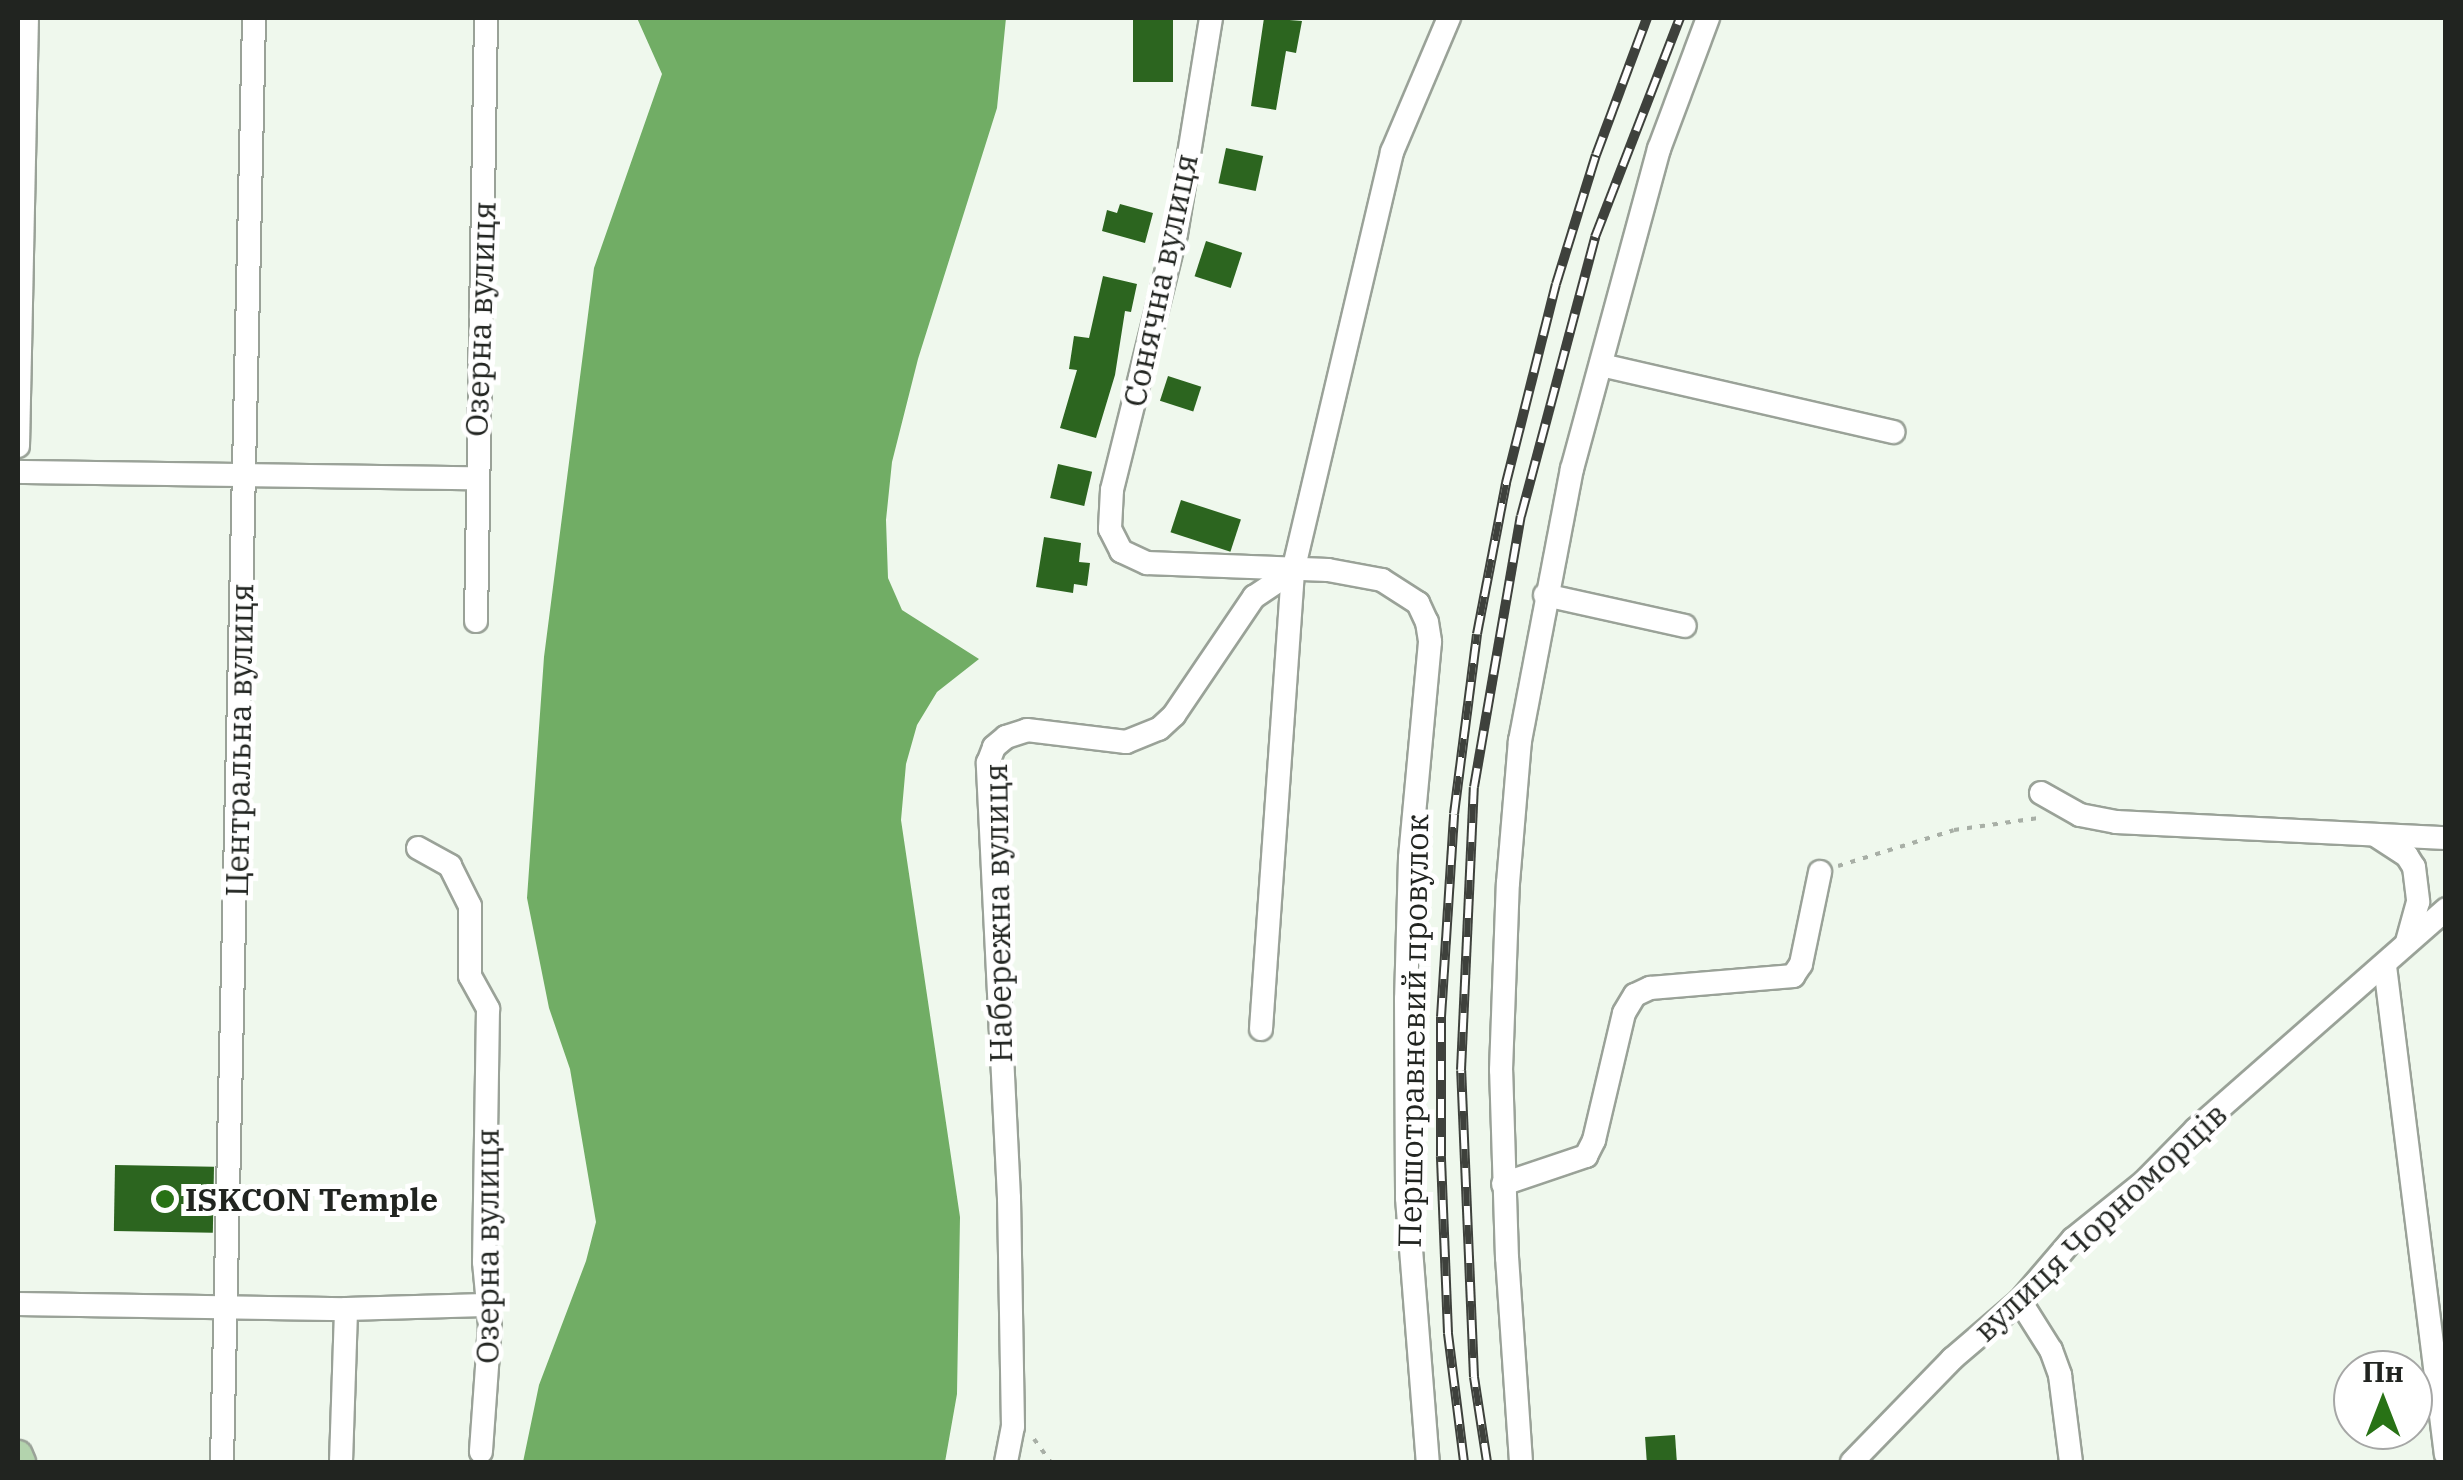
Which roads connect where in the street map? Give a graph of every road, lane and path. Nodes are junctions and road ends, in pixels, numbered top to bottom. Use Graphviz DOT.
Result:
graph roads {
  1 [pos="27,18"];
  2 [pos="254,18"];
  3 [pos="486,18"];
  4 [pos="1211,18"];
  5 [pos="1449,18"];
  6 [pos="1708,18"];
  7 [pos="1600,365"];
  8 [pos="1894,432"];
  9 [pos="18,446"];
  10 [pos="18,472"];
  11 [pos="245,474"];
  12 [pos="476,478"];
  13 [pos="1292,570"];
  14 [pos="1545,595"];
  15 [pos="476,621"];
  16 [pos="1686,626"];
  17 [pos="2041,793"];
  18 [pos="2041,817"];
  19 [pos="2372,833"];
  20 [pos="2446,838"];
  21 [pos="418,848"];
  22 [pos="1820,872"];
  23 [pos="2446,909"];
  24 [pos="2405,946"];
  25 [pos="2385,966"];
  26 [pos="1262,1029"];
  27 [pos="1503,1184"];
  28 [pos="2020,1302"];
  29 [pos="18,1304"];
  30 [pos="485,1305"];
  31 [pos="226,1308"];
  32 [pos="346,1309"];
  33 [pos="481,1452"];
  34 [pos="18,1454"];
  35 [pos="2446,1454"];
  36 [pos="21,1462"];
  37 [pos="222,1462"];
  38 [pos="342,1462"];
  39 [pos="1006,1462"];
  40 [pos="1428,1462"];
  41 [pos="1520,1462"];
  42 [pos="1852,1462"];
  43 [pos="2072,1462"];
  1 -- 9 [label="street"];
  2 -- 11 [label="street, Центральна вулиця"];
  3 -- 12 [label="street, Озерна вулиця"];
  4 -- 13 [label="street, Сонячна вулиця"];
  5 -- 13 [label="street"];
  6 -- 7 [label="street"];
  7 -- 8 [label="street"];
  7 -- 14 [label="street"];
  10 -- 11 [label="street"];
  11 -- 12 [label="street"];
  11 -- 31 [label="street, Центральна вулиця"];
  12 -- 15 [label="street, Озерна вулиця"];
  13 -- 26 [label="street"];
  13 -- 39 [label="street, Набережна вулиця"];
  13 -- 40 [label="street, Першотравневий провулок"];
  14 -- 16 [label="street"];
  14 -- 27 [label="street"];
  17 -- 19 [label="street"];
  18 -- 22 [label="path"];
  19 -- 20 [label="street"];
  19 -- 24 [label="street"];
  21 -- 30 [label="street, Озерна вулиця"];
  22 -- 27 [label="street"];
  23 -- 24 [label="street, вулиця Чорноморців"];
  24 -- 25 [label="street, вулиця Чорноморців"];
  25 -- 28 [label="street, вулиця Чорноморців"];
  25 -- 35 [label="street"];
  27 -- 41 [label="street"];
  28 -- 42 [label="street, вулиця Чорноморців"];
  28 -- 43 [label="street"];
  29 -- 31 [label="street"];
  30 -- 32 [label="street"];
  30 -- 33 [label="street, Озерна вулиця"];
  31 -- 32 [label="street"];
  31 -- 37 [label="street, Центральна вулиця"];
  32 -- 38 [label="street"];
  34 -- 36 [label="main road"];
}
